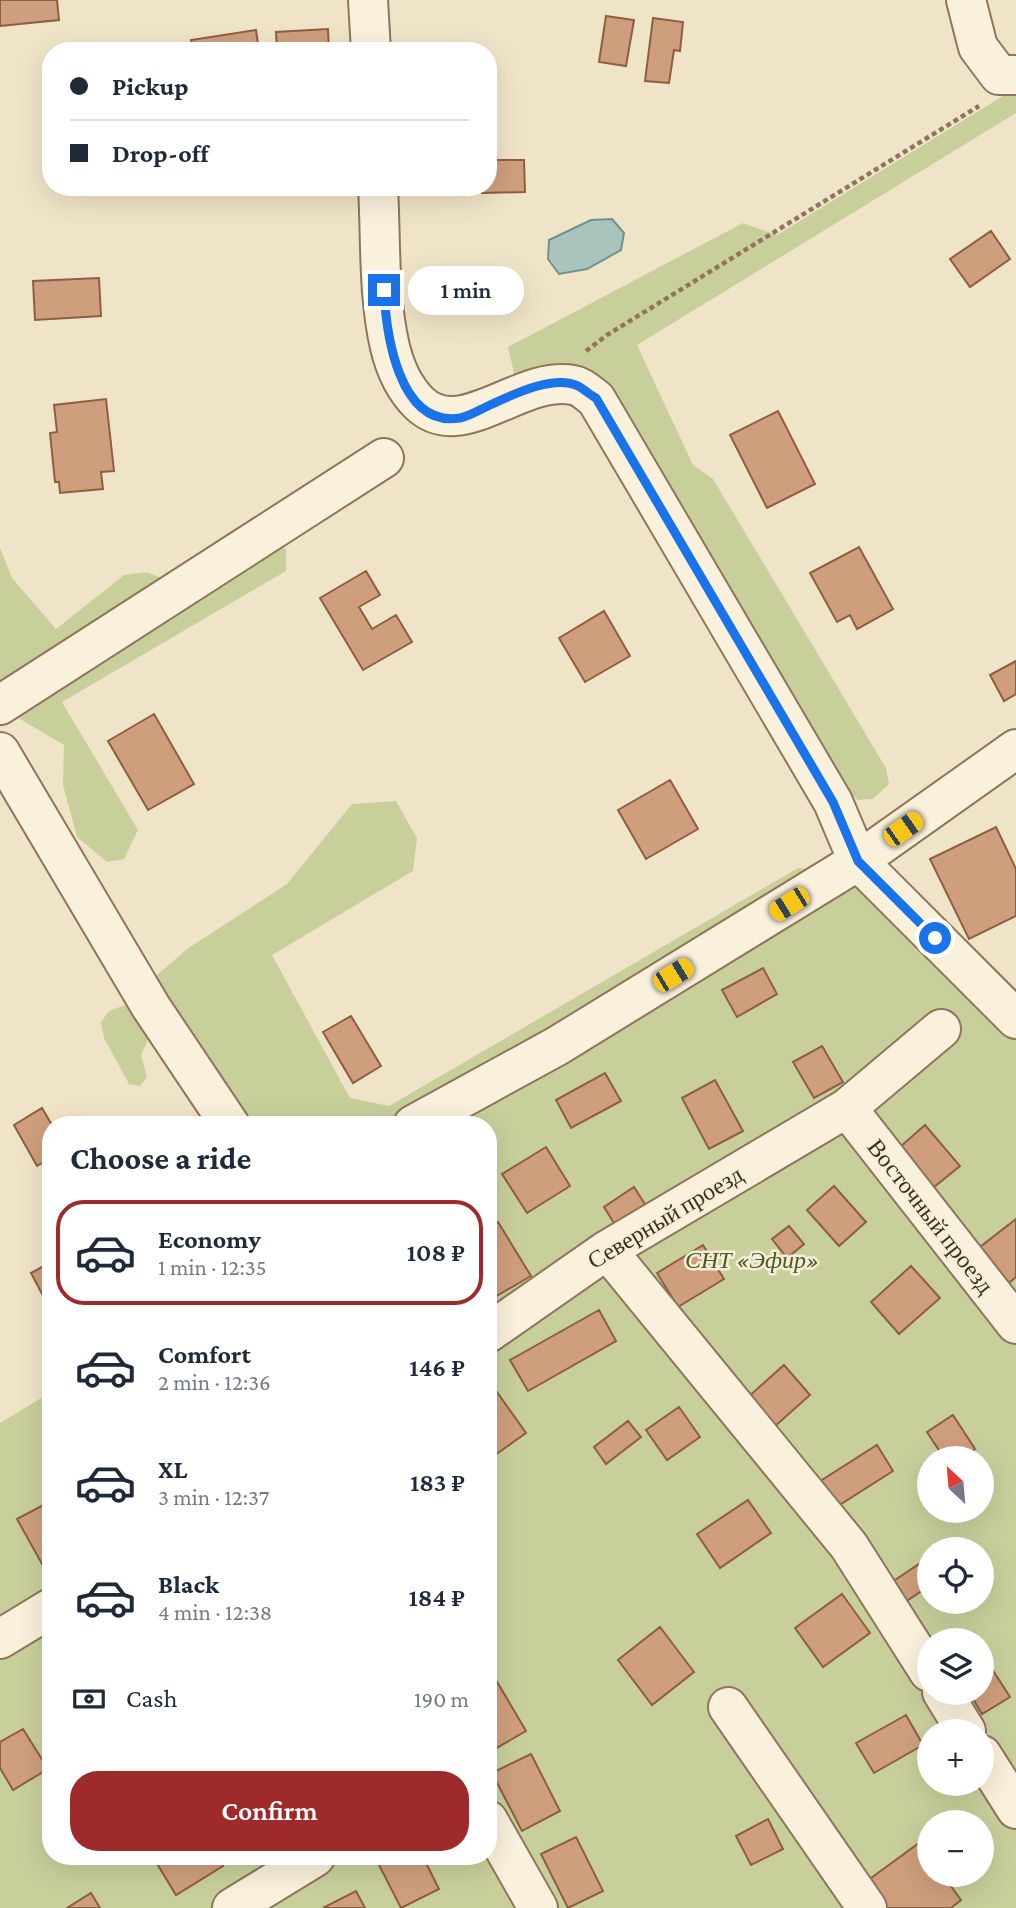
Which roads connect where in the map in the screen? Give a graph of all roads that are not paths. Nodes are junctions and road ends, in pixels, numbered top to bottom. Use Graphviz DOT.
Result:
graph roads {
  1 [pos="368,0"];
  2 [pos="966,0"];
  3 [pos="370,42"];
  4 [pos="1016,75"];
  5 [pos="378,196"];
  6 [pos="384,458"];
  7 [pos="0,705"];
  8 [pos="1016,749"];
  9 [pos="0,752"];
  10 [pos="858,861"];
  11 [pos="1015,1015"];
  12 [pos="941,1029"];
  13 [pos="847,1108"];
  14 [pos="224,1116"];
  15 [pos="429,1116"];
  16 [pos="607,1250"];
  17 [pos="1016,1324"];
  18 [pos="497,1328"];
  19 [pos="42,1613"];
  20 [pos="0,1639"];
  21 [pos="917,1653"];
  22 [pos="728,1707"];
  23 [pos="994,1774"];
  24 [pos="1016,1809"];
  25 [pos="497,1836"];
  26 [pos="302,1865"];
  27 [pos="232,1908"];
  28 [pos="538,1908"];
  29 [pos="867,1908"];
  1 -- 3 [label="street"];
  2 -- 4 [label="street"];
  5 -- 10 [label="street"];
  6 -- 7 [label="street"];
  8 -- 10 [label="street"];
  9 -- 14 [label="street"];
  10 -- 11 [label="street"];
  10 -- 15 [label="street"];
  12 -- 13 [label="street, Северный проезд"];
  13 -- 16 [label="street, Северный проезд"];
  13 -- 17 [label="street, Восточный проезд"];
  16 -- 18 [label="street, Северный проезд"];
  16 -- 21 [label="street"];
  19 -- 20 [label="street"];
  22 -- 29 [label="street"];
  23 -- 24 [label="street"];
  25 -- 28 [label="street"];
  26 -- 27 [label="street"];
}
